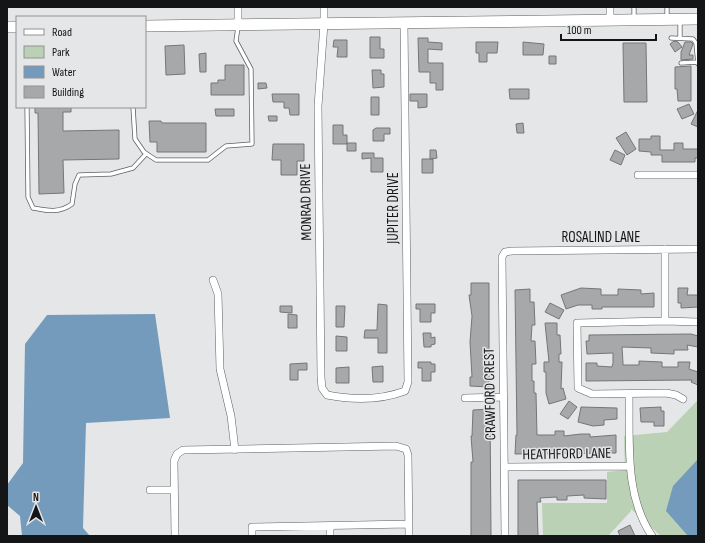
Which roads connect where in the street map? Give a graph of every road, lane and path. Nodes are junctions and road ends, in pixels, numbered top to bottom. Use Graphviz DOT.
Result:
graph roads {
  1 [pos="238,7"];
  2 [pos="324,7"];
  3 [pos="610,7"];
  4 [pos="634,7"];
  5 [pos="667,7"];
  6 [pos="668,19"];
  7 [pos="680,19"];
  8 [pos="698,19"];
  9 [pos="610,20"];
  10 [pos="634,20"];
  11 [pos="404,23"];
  12 [pos="324,24"];
  13 [pos="238,25"];
  14 [pos="146,26"];
  15 [pos="671,38"];
  16 [pos="680,38"];
  17 [pos="681,63"];
  18 [pos="697,63"];
  19 [pos="27,108"];
  20 [pos="133,108"];
  21 [pos="146,154"];
  22 [pos="638,175"];
  23 [pos="698,175"];
  24 [pos="665,249"];
  25 [pos="698,249"];
  26 [pos="505,252"];
  27 [pos="213,280"];
  28 [pos="665,321"];
  29 [pos="698,322"];
  30 [pos="327,394"];
  31 [pos="629,394"];
  32 [pos="503,397"];
  33 [pos="465,398"];
  34 [pos="683,399"];
  35 [pos="235,450"];
  36 [pos="630,466"];
  37 [pos="505,467"];
  38 [pos="150,490"];
  39 [pos="174,490"];
  40 [pos="409,524"];
  41 [pos="330,526"];
  42 [pos="175,536"];
  43 [pos="252,536"];
  44 [pos="330,536"];
  45 [pos="409,536"];
  46 [pos="505,536"];
  47 [pos="652,536"];
  1 -- 13 [label="street"];
  2 -- 12 [label="street, MONRAD DRIVE"];
  3 -- 9 [label="street"];
  4 -- 10 [label="lane"];
  5 -- 6 [label="lane"];
  6 -- 7 [label="street"];
  6 -- 10 [label="street"];
  7 -- 8 [label="street"];
  7 -- 16 [label="lane"];
  9 -- 10 [label="street"];
  9 -- 11 [label="street"];
  11 -- 12 [label="street"];
  11 -- 30 [label="street, JUPITER DRIVE"];
  12 -- 13 [label="street"];
  12 -- 30 [label="street, MONRAD DRIVE"];
  13 -- 14 [label="street"];
  13 -- 21 [label="lane"];
  15 -- 16 [label="lane"];
  16 -- 18 [label="lane"];
  17 -- 18 [label="lane"];
  19 -- 21 [label="lane"];
  20 -- 21 [label="lane"];
  22 -- 23 [label="street"];
  24 -- 25 [label="street, ROSALIND LANE"];
  24 -- 26 [label="street, ROSALIND LANE"];
  24 -- 28 [label="street"];
  26 -- 32 [label="street, CRAWFORD CREST"];
  27 -- 35 [label="street"];
  28 -- 29 [label="street"];
  28 -- 31 [label="street"];
  31 -- 34 [label="street"];
  31 -- 36 [label="street"];
  32 -- 33 [label="street"];
  32 -- 37 [label="street, CRAWFORD CREST"];
  35 -- 39 [label="street"];
  35 -- 40 [label="street"];
  36 -- 37 [label="street, HEATHFORD LANE"];
  36 -- 47 [label="street"];
  37 -- 46 [label="street, CRAWFORD CREST"];
  38 -- 39 [label="street"];
  39 -- 42 [label="street"];
  40 -- 41 [label="street"];
  40 -- 45 [label="street"];
  41 -- 43 [label="street"];
  41 -- 44 [label="street"];
}
